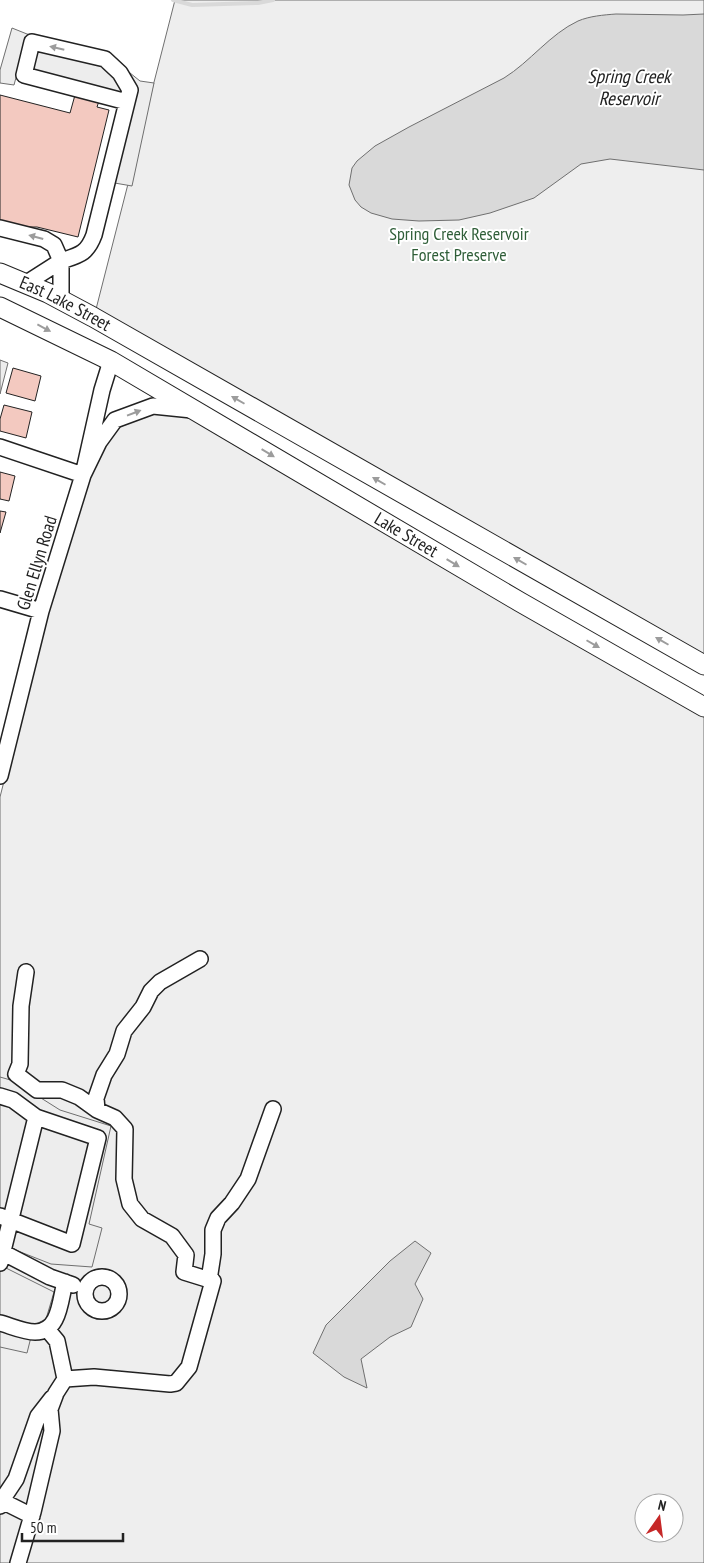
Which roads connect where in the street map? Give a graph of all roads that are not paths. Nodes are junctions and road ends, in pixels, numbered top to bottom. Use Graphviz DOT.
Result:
graph roads {
  1 [pos="127,102"];
  2 [pos="0,228"];
  3 [pos="60,261"];
  4 [pos="0,273"];
  5 [pos="25,284"];
  6 [pos="61,300"];
  7 [pos="0,307"];
  8 [pos="129,338"];
  9 [pos="111,361"];
  10 [pos="196,411"];
  11 [pos="0,447"];
  12 [pos="83,475"];
  13 [pos="0,599"];
  14 [pos="41,611"];
  15 [pos="704,665"];
  16 [pos="704,707"];
  17 [pos="0,776"];
  18 [pos="200,960"];
  19 [pos="26,972"];
  20 [pos="0,1096"];
  21 [pos="273,1109"];
  22 [pos="97,1110"];
  23 [pos="36,1117"];
  24 [pos="5,1218"];
  25 [pos="1,1255"];
  26 [pos="209,1280"];
  27 [pos="65,1282"];
  28 [pos="85,1289"];
  29 [pos="0,1323"];
  30 [pos="47,1329"];
  31 [pos="65,1379"];
  32 [pos="56,1393"];
  33 [pos="24,1454"];
  34 [pos="45,1460"];
  35 [pos="1,1504"];
  36 [pos="32,1516"];
  37 [pos="18,1563"];
  1 -- 1 [label="street, one-way"];
  1 -- 3 [label="street"];
  3 -- 2 [label="street, one-way"];
  3 -- 5 [label="street"];
  3 -- 6 [label="street"];
  4 -- 5 [label="main road, East Lake Street"];
  5 -- 6 [label="main road, East Lake Street"];
  6 -- 8 [label="main road, East Lake Street"];
  7 -- 9 [label="main road, East Lake Street, one-way"];
  8 -- 9 [label="main road"];
  15 -- 8 [label="main road, Lake Street, one-way"];
  9 -- 10 [label="main road, Lake Street"];
  9 -- 12 [label="street, Glen Ellyn Road"];
  12 -- 10 [label="street, one-way"];
  10 -- 16 [label="main road, Lake Street, one-way"];
  11 -- 12 [label="street"];
  12 -- 14 [label="street, Glen Ellyn Road"];
  13 -- 14 [label="street"];
  14 -- 17 [label="street, Glen Ellyn Road"];
  18 -- 22 [label="street"];
  19 -- 22 [label="street"];
  20 -- 23 [label="street"];
  21 -- 26 [label="street"];
  22 -- 26 [label="street"];
  23 -- 24 [label="street"];
  23 -- 24 [label="street"];
  24 -- 25 [label="street"];
  25 -- 27 [label="street"];
  26 -- 31 [label="street"];
  27 -- 28 [label="street"];
  27 -- 30 [label="street"];
  29 -- 30 [label="street"];
  30 -- 31 [label="street"];
  31 -- 32 [label="street"];
  32 -- 33 [label="street"];
  32 -- 34 [label="street"];
  33 -- 34 [label="street"];
  33 -- 35 [label="street"];
  34 -- 36 [label="street"];
  35 -- 36 [label="street"];
  36 -- 37 [label="street"];
}
